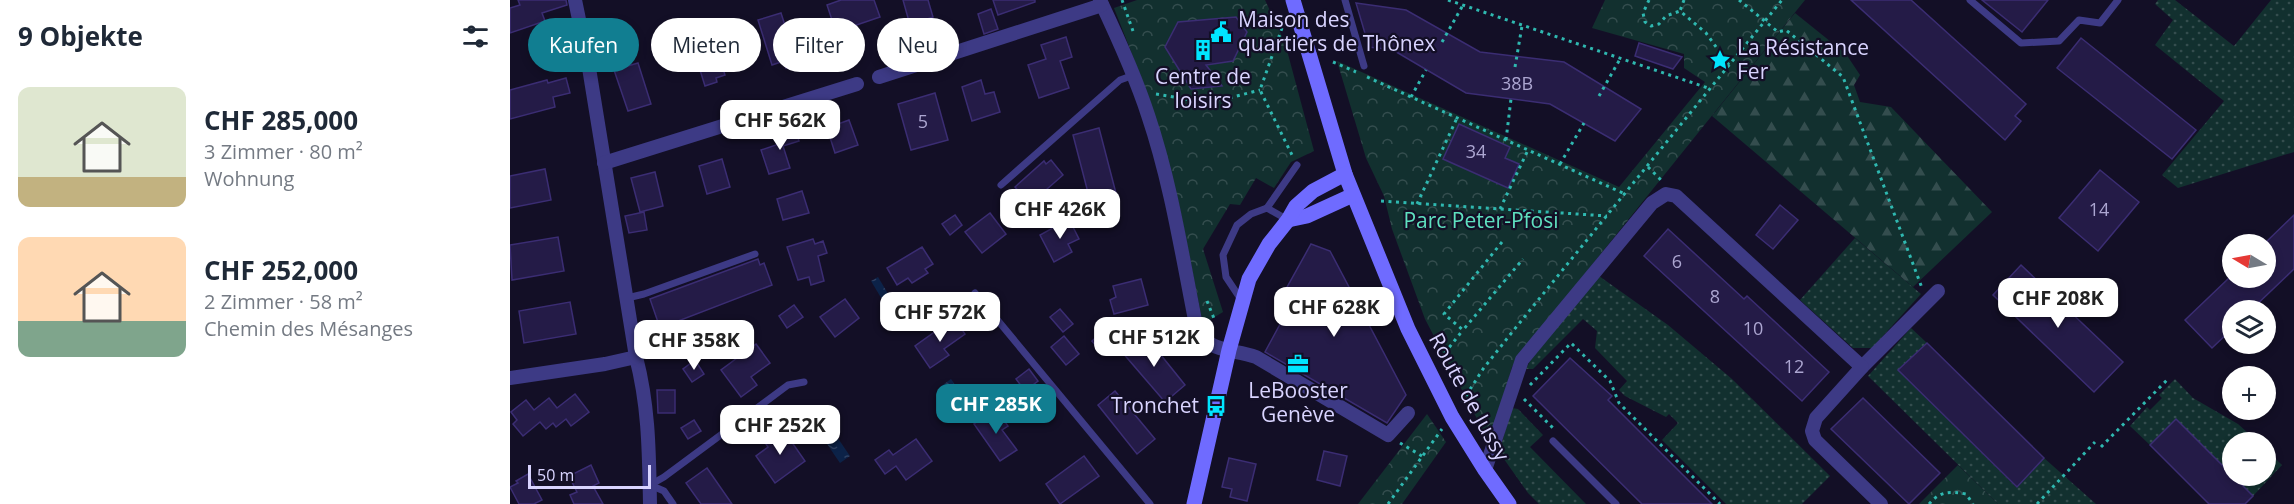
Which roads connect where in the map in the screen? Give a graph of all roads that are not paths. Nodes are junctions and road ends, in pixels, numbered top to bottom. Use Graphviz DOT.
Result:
graph roads {
  1 [pos="575,0"];
  2 [pos="1293,0"];
  3 [pos="1345,0"];
  4 [pos="1970,0"];
  5 [pos="2118,0"];
  6 [pos="1101,2"];
  7 [pos="1364,66"];
  8 [pos="1134,75"];
  9 [pos="879,77"];
  10 [pos="857,84"];
  11 [pos="604,163"];
  12 [pos="1297,165"];
  13 [pos="1346,174"];
  14 [pos="1001,185"];
  15 [pos="1353,195"];
  16 [pos="1267,208"];
  17 [pos="1288,220"];
  18 [pos="755,254"];
  19 [pos="975,293"];
  20 [pos="1935,294"];
  21 [pos="627,298"];
  22 [pos="1242,301"];
  23 [pos="1229,350"];
  24 [pos="636,357"];
  25 [pos="1862,367"];
  26 [pos="510,378"];
  27 [pos="804,382"];
  28 [pos="1408,413"];
  29 [pos="1553,441"];
  30 [pos="1485,470"];
  31 [pos="650,485"];
  32 [pos="650,504"];
  33 [pos="673,504"];
  34 [pos="1150,504"];
  35 [pos="1194,504"];
  36 [pos="1509,504"];
  37 [pos="1616,504"];
  38 [pos="1881,504"];
  1 -- 11 [label="street"];
  2 -- 13 [label="main road, Route de Jussy"];
  3 -- 7 [label="lane"];
  4 -- 5 [label="lane"];
  6 -- 8 [label="street"];
  6 -- 9 [label="street"];
  8 -- 14 [label="lane"];
  8 -- 23 [label="street"];
  10 -- 11 [label="street"];
  11 -- 21 [label="street"];
  12 -- 16 [label="lane"];
  13 -- 15 [label="main road, Route de Jussy"];
  13 -- 17 [label="main road"];
  15 -- 17 [label="main road"];
  15 -- 30 [label="main road, Route de Jussy"];
  16 -- 17 [label="lane"];
  16 -- 22 [label="lane"];
  17 -- 22 [label="main road"];
  18 -- 21 [label="lane"];
  19 -- 34 [label="lane"];
  20 -- 25 [label="street"];
  21 -- 24 [label="street"];
  22 -- 23 [label="main road"];
  23 -- 28 [label="street"];
  23 -- 35 [label="main road"];
  24 -- 26 [label="street"];
  24 -- 31 [label="street"];
  25 -- 30 [label="street"];
  25 -- 38 [label="street"];
  27 -- 31 [label="lane"];
  29 -- 37 [label="lane"];
  30 -- 36 [label="main road, Route de Jussy"];
  31 -- 32 [label="street"];
  31 -- 33 [label="lane"];
}
